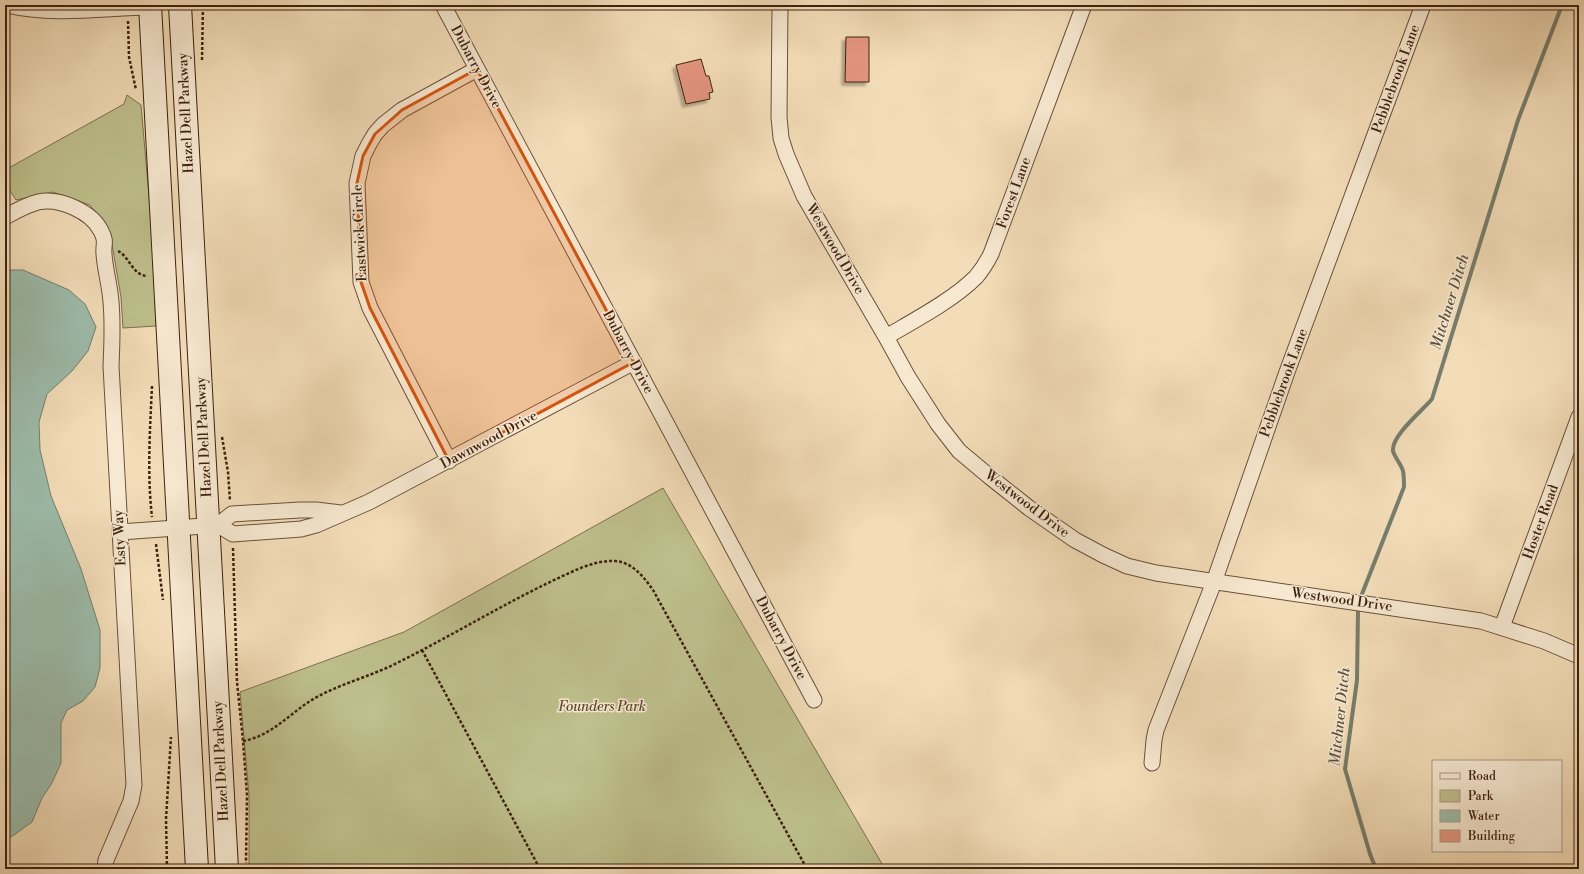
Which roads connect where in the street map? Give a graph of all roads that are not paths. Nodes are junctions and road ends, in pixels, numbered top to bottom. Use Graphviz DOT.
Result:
graph roads {
  1 [pos="7,5"];
  2 [pos="180,5"];
  3 [pos="442,5"];
  4 [pos="780,5"];
  5 [pos="1084,5"];
  6 [pos="1423,5"];
  7 [pos="150,6"];
  8 [pos="477,69"];
  9 [pos="5,217"];
  10 [pos="886,336"];
  11 [pos="634,362"];
  12 [pos="1579,417"];
  13 [pos="449,461"];
  14 [pos="214,526"];
  15 [pos="179,528"];
  16 [pos="120,532"];
  17 [pos="1214,582"];
  18 [pos="1502,627"];
  19 [pos="1579,656"];
  20 [pos="814,700"];
  21 [pos="1152,762"];
  22 [pos="105,869"];
  23 [pos="197,869"];
  24 [pos="227,869"];
  1 -- 7 [label="street"];
  2 -- 14 [label="main road, Hazel Dell Parkway"];
  3 -- 8 [label="street, Dubarry Drive"];
  4 -- 10 [label="street, Westwood Drive"];
  5 -- 10 [label="street, Forest Lane"];
  6 -- 17 [label="street, Pebblebrook Lane"];
  7 -- 15 [label="main road, Hazel Dell Parkway"];
  8 -- 11 [label="street, Dubarry Drive"];
  8 -- 13 [label="street, Eastwick Circle"];
  9 -- 16 [label="street, Esty Way"];
  10 -- 17 [label="street, Westwood Drive"];
  11 -- 13 [label="street, Dawnwood Drive"];
  11 -- 20 [label="street, Dubarry Drive"];
  12 -- 18 [label="street, Hoster Road"];
  13 -- 14 [label="street, Dawnwood Drive"];
  14 -- 15 [label="street"];
  14 -- 24 [label="main road, Hazel Dell Parkway"];
  15 -- 16 [label="street"];
  15 -- 23 [label="main road, Hazel Dell Parkway"];
  16 -- 22 [label="street, Esty Way"];
  17 -- 18 [label="street, Westwood Drive"];
  17 -- 21 [label="street, Pebblebrook Lane"];
  18 -- 19 [label="street, Westwood Drive"];
}
